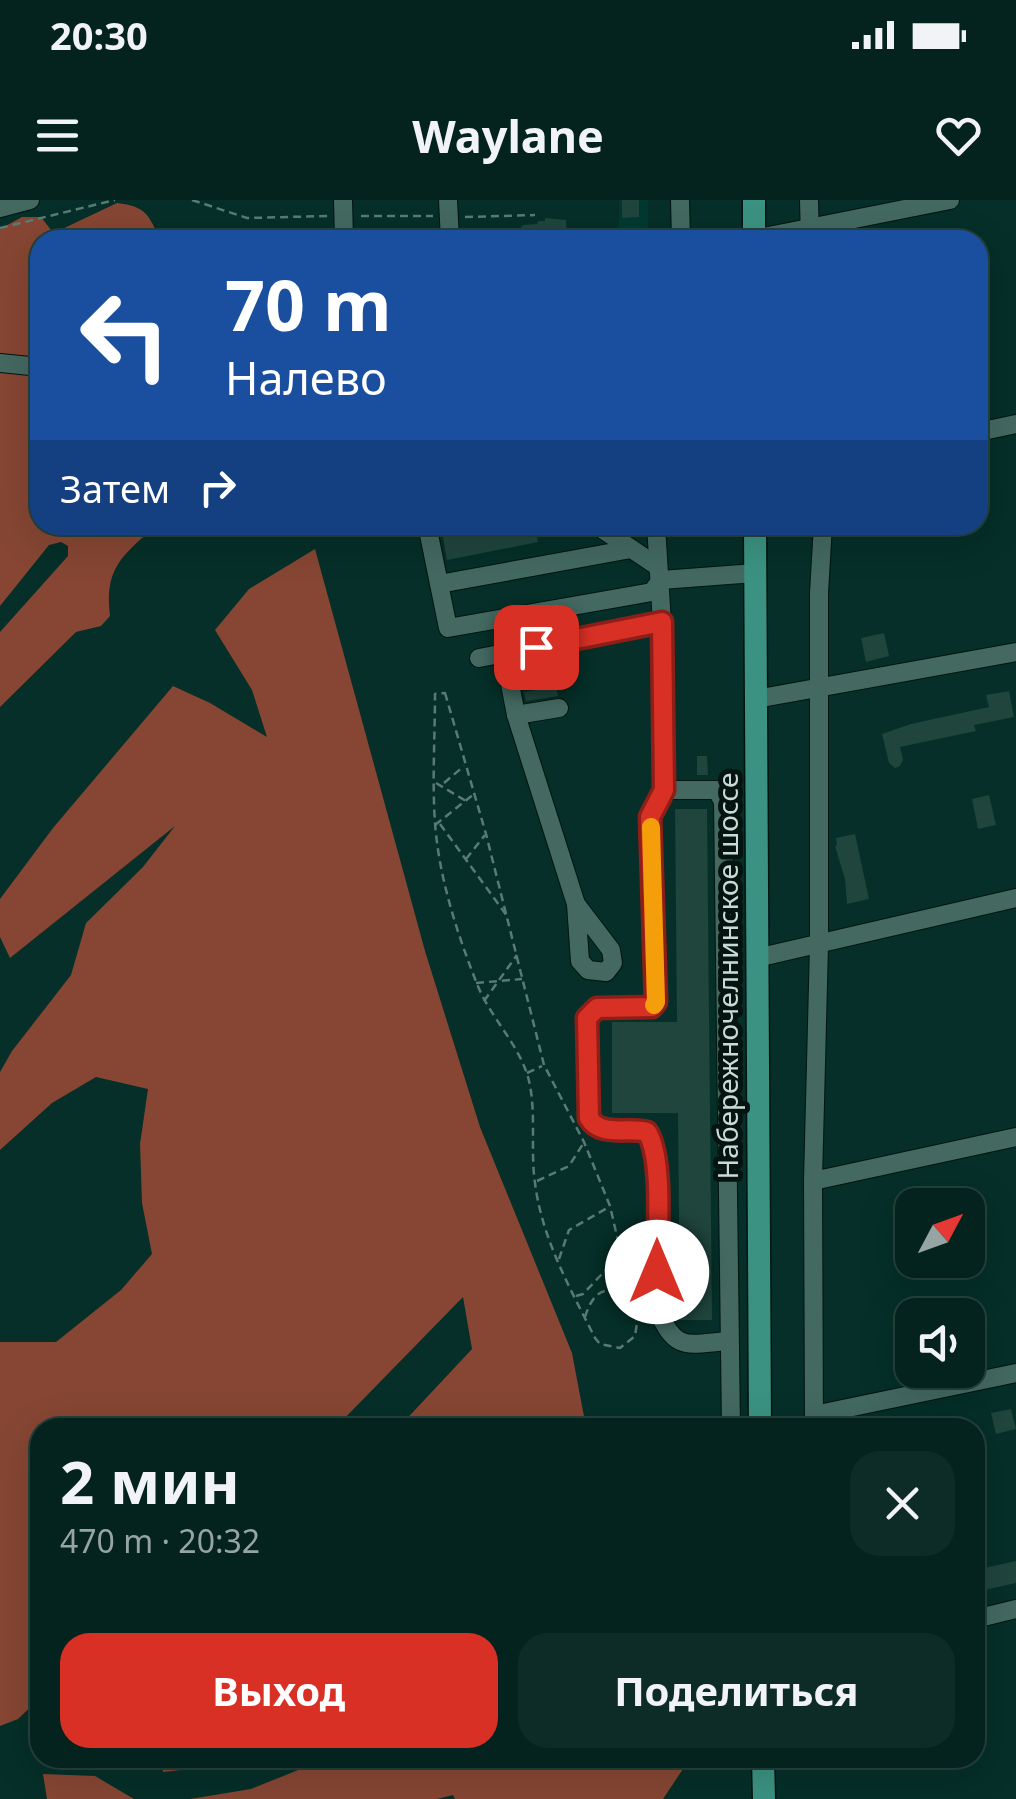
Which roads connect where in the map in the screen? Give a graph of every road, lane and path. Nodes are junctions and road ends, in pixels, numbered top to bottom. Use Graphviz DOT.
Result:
graph roads {
  1 [pos="30,200"];
  2 [pos="115,200"];
  3 [pos="192,200"];
  4 [pos="680,200"];
  5 [pos="754,200"];
  6 [pos="810,200"];
  7 [pos="950,200"];
  8 [pos="0,208"];
  9 [pos="343,208"];
  10 [pos="449,208"];
  11 [pos="535,215"];
  12 [pos="0,228"];
  13 [pos="681,230"];
  14 [pos="754,230"];
  15 [pos="811,230"];
  16 [pos="827,230"];
  17 [pos="0,363"];
  18 [pos="30,367"];
  19 [pos="1016,424"];
  20 [pos="988,430"];
  21 [pos="429,535"];
  22 [pos="610,535"];
  23 [pos="656,535"];
  24 [pos="755,535"];
  25 [pos="822,535"];
  26 [pos="630,549"];
  27 [pos="755,572"];
  28 [pos="659,573"];
  29 [pos="439,584"];
  30 [pos="662,622"];
  31 [pos="1016,652"];
  32 [pos="504,654"];
  33 [pos="479,658"];
  34 [pos="820,687"];
  35 [pos="756,700"];
  36 [pos="559,708"];
  37 [pos="516,715"];
  38 [pos="466,764"];
  39 [pos="434,783"];
  40 [pos="442,784"];
  41 [pos="664,790"];
  42 [pos="475,793"];
  43 [pos="466,801"];
  44 [pos="438,825"];
  45 [pos="486,834"];
  46 [pos="466,860"];
  47 [pos="1016,898"];
  48 [pos="576,904"];
  49 [pos="508,918"];
  50 [pos="820,944"];
  51 [pos="518,954"];
  52 [pos="758,958"];
  53 [pos="523,978"];
  54 [pos="498,981"];
  55 [pos="476,983"];
  56 [pos="484,1001"];
  57 [pos="544,1066"];
  58 [pos="527,1073"];
  59 [pos="1016,1137"];
  60 [pos="584,1142"];
  61 [pos="813,1181"];
  62 [pos="534,1182"];
  63 [pos="610,1206"];
  64 [pos="622,1253"];
  65 [pos="558,1262"];
  66 [pos="575,1296"];
  67 [pos="631,1297"];
  68 [pos="585,1318"];
  69 [pos="730,1341"];
  70 [pos="1016,1373"];
  71 [pos="730,1418"];
  72 [pos="760,1418"];
  73 [pos="814,1418"];
  74 [pos="827,1418"];
  75 [pos="1016,1608"];
  76 [pos="985,1616"];
  77 [pos="763,1768"];
  78 [pos="764,1799"];
  1 -- 8 [label="street"];
  2 -- 12 [label="path"];
  3 -- 9 [label="path"];
  4 -- 13 [label="street"];
  5 -- 14 [label="main road"];
  6 -- 15 [label="street"];
  7 -- 16 [label="street"];
  9 -- 10 [label="path"];
  10 -- 11 [label="path"];
  17 -- 18 [label="street"];
  19 -- 20 [label="street"];
  21 -- 29 [label="street"];
  22 -- 26 [label="street"];
  23 -- 28 [label="street"];
  24 -- 27 [label="main road, Набережночелнинское шоссе"];
  25 -- 34 [label="street"];
  26 -- 28 [label="street"];
  26 -- 29 [label="street"];
  27 -- 28 [label="street"];
  27 -- 35 [label="main road, Набережночелнинское шоссе"];
  28 -- 29 [label="street"];
  28 -- 30 [label="street"];
  30 -- 32 [label="street"];
  30 -- 41 [label="street"];
  31 -- 34 [label="street"];
  32 -- 33 [label="street"];
  32 -- 37 [label="street"];
  34 -- 35 [label="street"];
  34 -- 50 [label="street"];
  35 -- 52 [label="main road, Набережночелнинское шоссе"];
  36 -- 37 [label="street"];
  37 -- 48 [label="street"];
  38 -- 39 [label="path"];
  38 -- 40 [label="path"];
  38 -- 42 [label="path"];
  39 -- 40 [label="path"];
  39 -- 44 [label="path"];
  40 -- 43 [label="path"];
  41 -- 69 [label="street"];
  41 -- 69 [label="street"];
  42 -- 43 [label="path"];
  42 -- 45 [label="path"];
  43 -- 44 [label="path"];
  44 -- 46 [label="path"];
  44 -- 55 [label="path"];
  45 -- 46 [label="path"];
  45 -- 49 [label="path"];
  46 -- 49 [label="path"];
  47 -- 50 [label="street"];
  49 -- 51 [label="path"];
  50 -- 52 [label="street"];
  50 -- 61 [label="street"];
  51 -- 53 [label="path"];
  51 -- 54 [label="path"];
  52 -- 72 [label="main road, Набережночелнинское шоссе"];
  53 -- 54 [label="path"];
  53 -- 57 [label="path"];
  54 -- 55 [label="path"];
  54 -- 56 [label="path"];
  55 -- 56 [label="path"];
  56 -- 58 [label="path"];
  57 -- 58 [label="path"];
  57 -- 60 [label="path"];
  58 -- 62 [label="path"];
  59 -- 61 [label="street"];
  60 -- 62 [label="path"];
  60 -- 63 [label="path"];
  61 -- 73 [label="street"];
  62 -- 65 [label="path"];
  63 -- 64 [label="path"];
  63 -- 65 [label="path"];
  64 -- 66 [label="path"];
  64 -- 67 [label="path"];
  65 -- 66 [label="path"];
  66 -- 68 [label="path"];
  67 -- 68 [label="path"];
  67 -- 68 [label="path"];
  69 -- 71 [label="street"];
  70 -- 74 [label="street"];
  75 -- 76 [label="street"];
  77 -- 78 [label="main road"];
}
